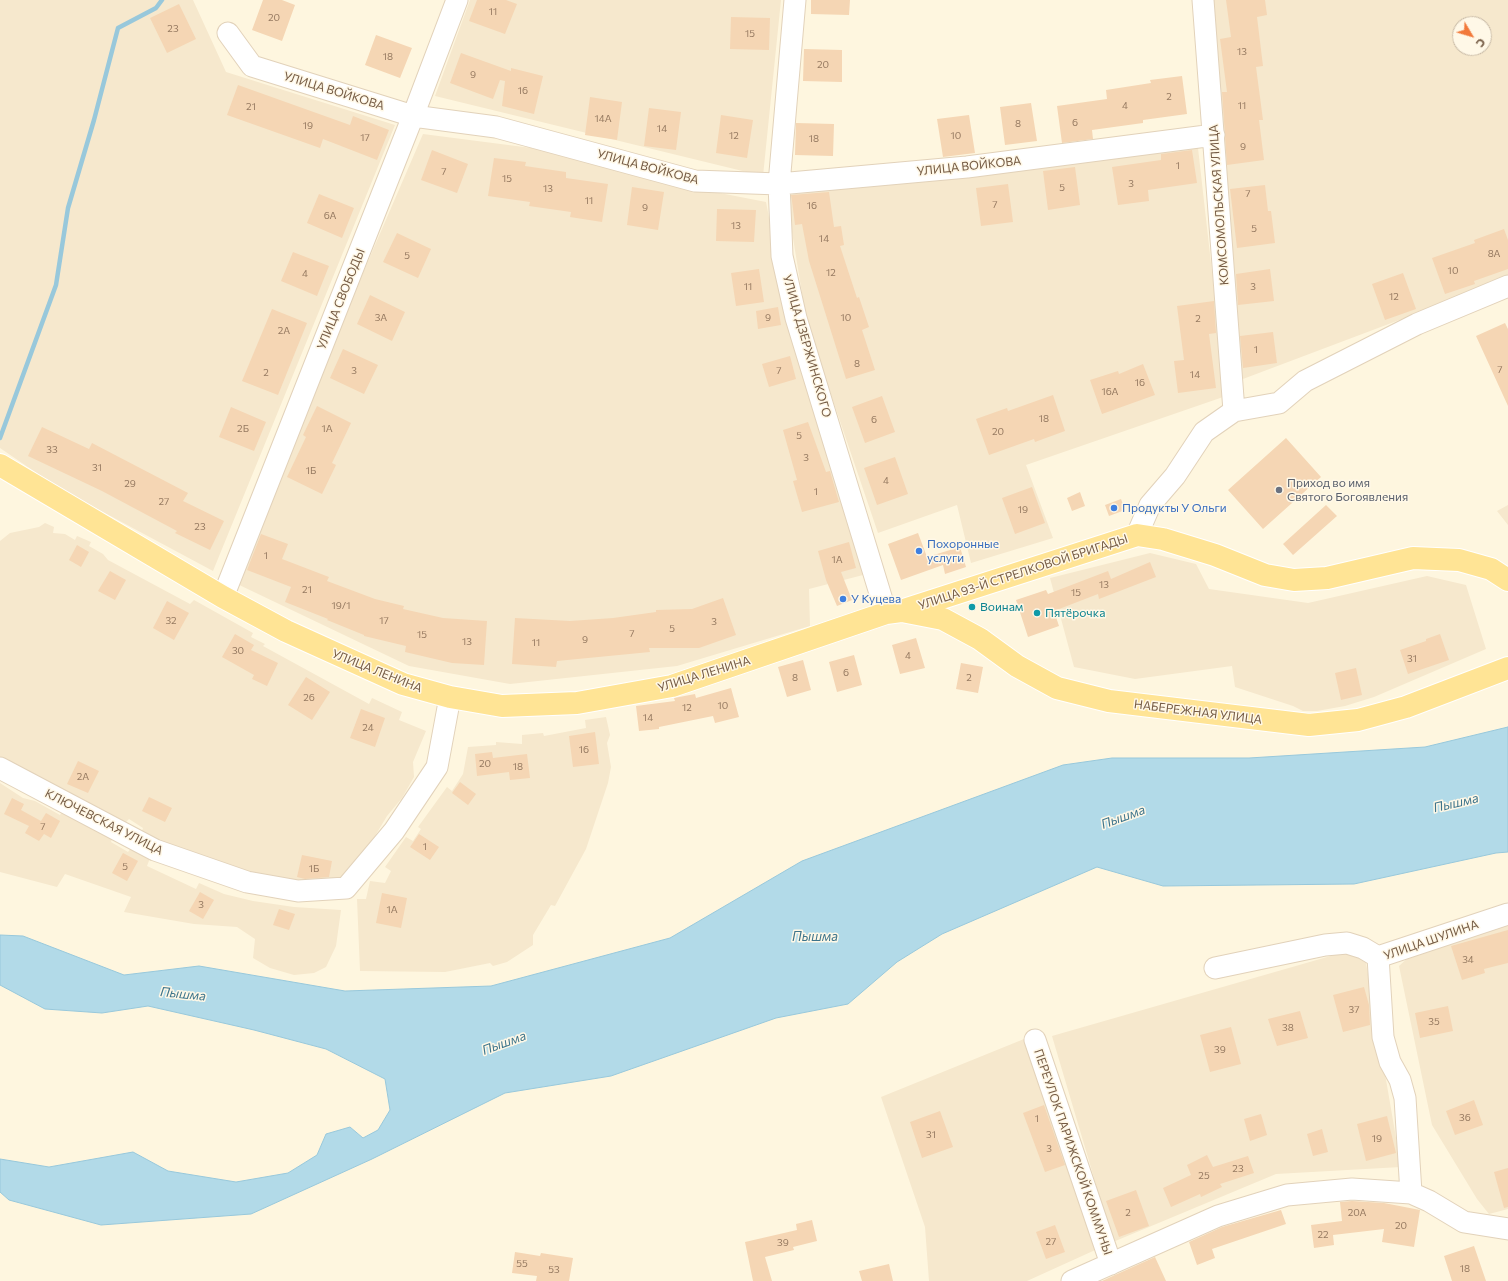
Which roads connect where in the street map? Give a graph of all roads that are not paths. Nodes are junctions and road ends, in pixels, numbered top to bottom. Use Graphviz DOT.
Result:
graph roads {
  1 [pos="457,0"];
  2 [pos="795,0"];
  3 [pos="1204,0"];
  4 [pos="228,33"];
  5 [pos="413,116"];
  6 [pos="1214,135"];
  7 [pos="779,184"];
  8 [pos="1508,286"];
  9 [pos="1234,411"];
  10 [pos="0,465"];
  11 [pos="1137,535"];
  12 [pos="1508,580"];
  13 [pos="222,597"];
  14 [pos="894,612"];
  15 [pos="1508,668"];
  16 [pos="450,697"];
  17 [pos="0,768"];
  18 [pos="1508,914"];
  19 [pos="1378,957"];
  20 [pos="1215,968"];
  21 [pos="1035,1040"];
  22 [pos="1411,1193"];
  23 [pos="1508,1229"];
  24 [pos="1111,1264"];
  25 [pos="1072,1281"];
  1 -- 5 [label="street, УЛИЦА СВОБОДЫ"];
  2 -- 7 [label="street, УЛИЦА ДЗЕРЖИНСКОГО"];
  3 -- 6 [label="street, КОМСОМОЛЬСКАЯ УЛИЦА"];
  4 -- 5 [label="street, УЛИЦА ВОЙКОВА"];
  5 -- 7 [label="street, УЛИЦА ВОЙКОВА"];
  5 -- 13 [label="street, УЛИЦА СВОБОДЫ"];
  6 -- 7 [label="street, УЛИЦА ВОЙКОВА"];
  6 -- 9 [label="street, КОМСОМОЛЬСКАЯ УЛИЦА"];
  7 -- 14 [label="street, УЛИЦА ДЗЕРЖИНСКОГО"];
  8 -- 9 [label="street, УЛИЦА 93-Й СТРЕЛКОВОЙ БРИГАДЫ"];
  9 -- 11 [label="street, УЛИЦА 93-Й СТРЕЛКОВОЙ БРИГАДЫ"];
  10 -- 13 [label="main road, УЛИЦА ЛЕНИНА"];
  11 -- 12 [label="main road"];
  11 -- 14 [label="main road, УЛИЦА 93-Й СТРЕЛКОВОЙ БРИГАДЫ"];
  13 -- 16 [label="main road, УЛИЦА ЛЕНИНА"];
  14 -- 15 [label="main road, НАБЕРЕЖНАЯ УЛИЦА"];
  14 -- 16 [label="main road, УЛИЦА ЛЕНИНА"];
  16 -- 17 [label="street, КЛЮЧЕВСКАЯ УЛИЦА"];
  18 -- 19 [label="street, УЛИЦА ШУЛИНА"];
  19 -- 20 [label="street, УЛИЦА ШУЛИНА"];
  19 -- 22 [label="street"];
  21 -- 24 [label="street, ПЕРЕУЛОК ПАРИЖСКОЙ КОММУНЫ"];
  22 -- 23 [label="street"];
  22 -- 24 [label="street"];
  24 -- 25 [label="street"];
}
